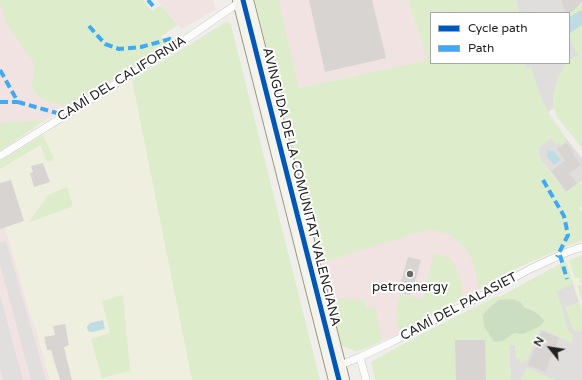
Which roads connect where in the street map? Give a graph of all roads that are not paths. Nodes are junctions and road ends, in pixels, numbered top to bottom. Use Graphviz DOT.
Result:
graph roads {
  1 [pos="243,0"];
  2 [pos="0,156"];
  3 [pos="582,247"];
  4 [pos="360,357"];
  5 [pos="337,373"];
  6 [pos="366,380"];
  1 -- 2 [label="lane, CAMÍ DEL CALIFORNIA"];
  1 -- 5 [label="main road, AVINGUDA DE LA COMUNITAT VALENCIANA"];
  3 -- 4 [label="lane, CAMÍ DEL PALASIET"];
  4 -- 5 [label="lane, CAMÍ DEL PALASIET"];
  4 -- 6 [label="lane"];
}
